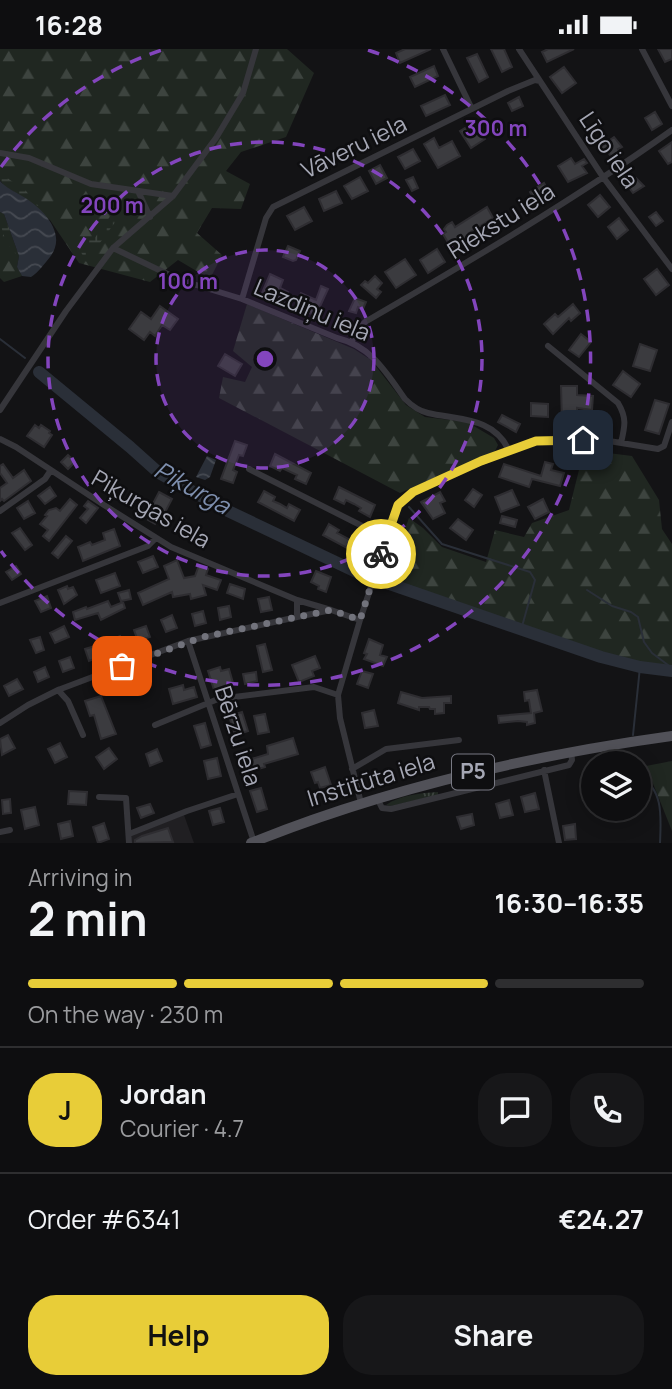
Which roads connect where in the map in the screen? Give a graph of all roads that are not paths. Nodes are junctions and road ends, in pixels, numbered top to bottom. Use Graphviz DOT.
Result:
graph roads {
  1 [pos="256,49"];
  2 [pos="443,49"];
  3 [pos="520,49"];
  4 [pos="642,49"];
  5 [pos="540,81"];
  6 [pos="672,106"];
  7 [pos="472,109"];
  8 [pos="672,130"];
  9 [pos="0,153"];
  10 [pos="603,177"];
  11 [pos="138,191"];
  12 [pos="173,196"];
  13 [pos="150,217"];
  14 [pos="113,248"];
  15 [pos="672,269"];
  16 [pos="242,299"];
  17 [pos="352,342"];
  18 [pos="548,346"];
  19 [pos="0,410"];
  20 [pos="672,422"];
  21 [pos="0,439"];
  22 [pos="621,443"];
  23 [pos="509,451"];
  24 [pos="250,469"];
  25 [pos="51,470"];
  26 [pos="0,511"];
  27 [pos="156,538"];
  28 [pos="386,538"];
  29 [pos="297,600"];
  30 [pos="0,603"];
  31 [pos="331,610"];
  32 [pos="298,617"];
  33 [pos="360,620"];
  34 [pos="188,641"];
  35 [pos="58,690"];
  36 [pos="338,695"];
  37 [pos="208,702"];
  38 [pos="0,723"];
  39 [pos="155,725"];
  40 [pos="83,735"];
  41 [pos="672,736"];
  42 [pos="459,740"];
  43 [pos="571,751"];
  44 [pos="352,769"];
  45 [pos="544,770"];
  46 [pos="238,795"];
  47 [pos="99,797"];
  48 [pos="377,798"];
  49 [pos="361,803"];
  50 [pos="10,830"];
  51 [pos="0,832"];
  52 [pos="129,834"];
  53 [pos="253,842"];
  54 [pos="129,843"];
  55 [pos="559,843"];
  1 -- 12 [label="street"];
  2 -- 7 [label="street"];
  3 -- 5 [label="street, Līgo iela"];
  4 -- 6 [label="street"];
  5 -- 7 [label="street, Vāveru iela"];
  5 -- 10 [label="street, Līgo iela"];
  7 -- 16 [label="street, Vāveru iela"];
  8 -- 10 [label="street, Riekstu iela"];
  9 -- 11 [label="street"];
  10 -- 15 [label="street, Līgo iela"];
  10 -- 17 [label="street, Riekstu iela"];
  11 -- 12 [label="street"];
  11 -- 13 [label="street"];
  12 -- 13 [label="street"];
  13 -- 14 [label="street"];
  14 -- 16 [label="street, Lazdiņu iela"];
  14 -- 19 [label="street"];
  16 -- 17 [label="street, Lazdiņu iela"];
  17 -- 23 [label="street, Lazdiņu iela"];
  18 -- 22 [label="street"];
  20 -- 22 [label="street"];
  21 -- 25 [label="street, Piķurgas iela"];
  22 -- 23 [label="street"];
  23 -- 28 [label="street"];
  24 -- 28 [label="street"];
  25 -- 26 [label="street"];
  25 -- 27 [label="street, Piķurgas iela"];
  27 -- 29 [label="street, Piķurgas iela"];
  27 -- 30 [label="street"];
  28 -- 33 [label="street"];
  29 -- 31 [label="street, Piķurgas iela"];
  29 -- 32 [label="street"];
  31 -- 32 [label="street"];
  31 -- 33 [label="street, Piķurgas iela"];
  32 -- 34 [label="street"];
  33 -- 36 [label="street"];
  34 -- 35 [label="street"];
  34 -- 37 [label="street, Bērzu iela"];
  35 -- 38 [label="street"];
  35 -- 40 [label="street"];
  36 -- 37 [label="street"];
  36 -- 44 [label="street"];
  37 -- 39 [label="street"];
  37 -- 46 [label="street, Bērzu iela"];
  41 -- 43 [label="main road, Institūta iela / P5"];
  42 -- 44 [label="street"];
  43 -- 45 [label="street"];
  43 -- 48 [label="main road, Institūta iela / P5"];
  44 -- 49 [label="street"];
  45 -- 48 [label="street"];
  45 -- 55 [label="street"];
  46 -- 52 [label="street"];
  46 -- 53 [label="street, Bērzu iela"];
  47 -- 52 [label="street"];
  48 -- 49 [label="main road, Institūta iela / P5"];
  49 -- 53 [label="main road, Institūta iela / P5"];
  50 -- 51 [label="street"];
  52 -- 54 [label="street"];
}
